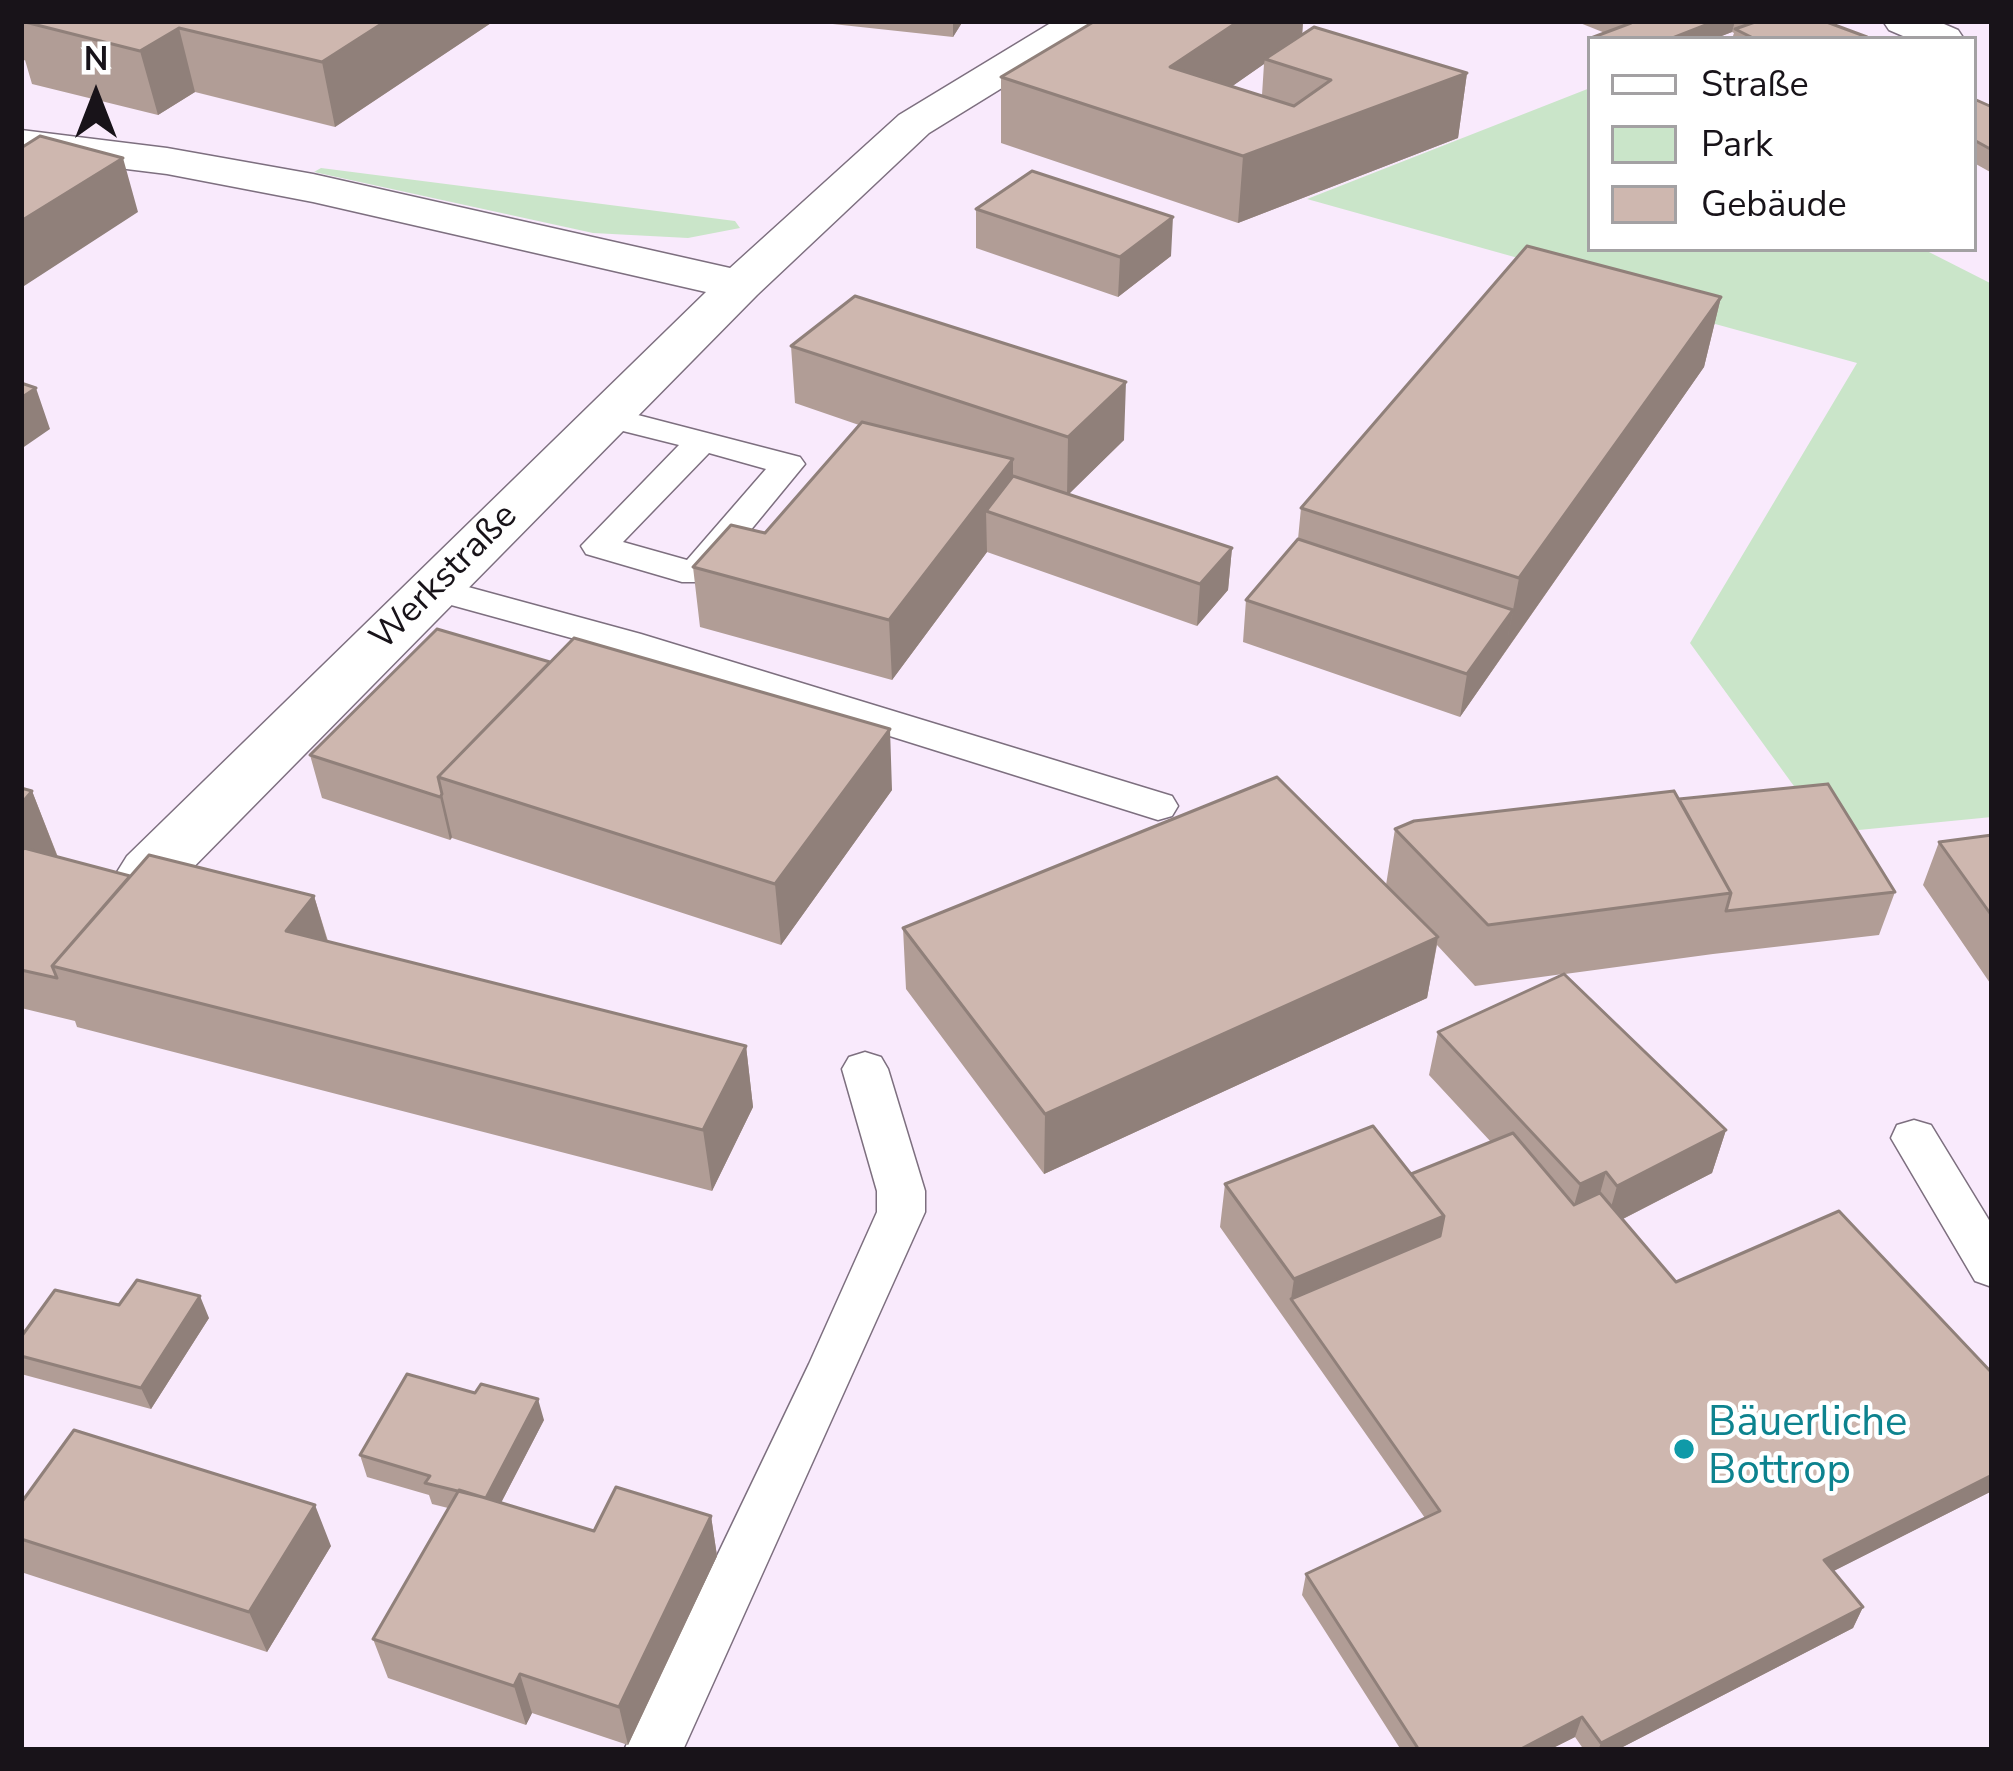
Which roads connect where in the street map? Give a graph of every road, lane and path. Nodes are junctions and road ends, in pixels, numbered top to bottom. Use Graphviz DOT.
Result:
graph roads {
  1 [pos="1082,21"];
  2 [pos="1904,21"];
  3 [pos="1937,36"];
  4 [pos="21,143"];
  5 [pos="740,285"];
  6 [pos="607,417"];
  7 [pos="702,441"];
  8 [pos="435,589"];
  9 [pos="1158,806"];
  10 [pos="150,872"];
  11 [pos="865,1069"];
  12 [pos="1914,1138"];
  13 [pos="1992,1267"];
  14 [pos="653,1750"];
  1 -- 5 [label="street, Werkstraße"];
  2 -- 3 [label="street"];
  4 -- 5 [label="street"];
  5 -- 6 [label="street, Werkstraße"];
  6 -- 7 [label="lane"];
  6 -- 8 [label="street, Werkstraße"];
  7 -- 7 [label="lane"];
  8 -- 9 [label="lane"];
  8 -- 10 [label="street, Werkstraße"];
  11 -- 14 [label="lane"];
  12 -- 13 [label="lane"];
}
